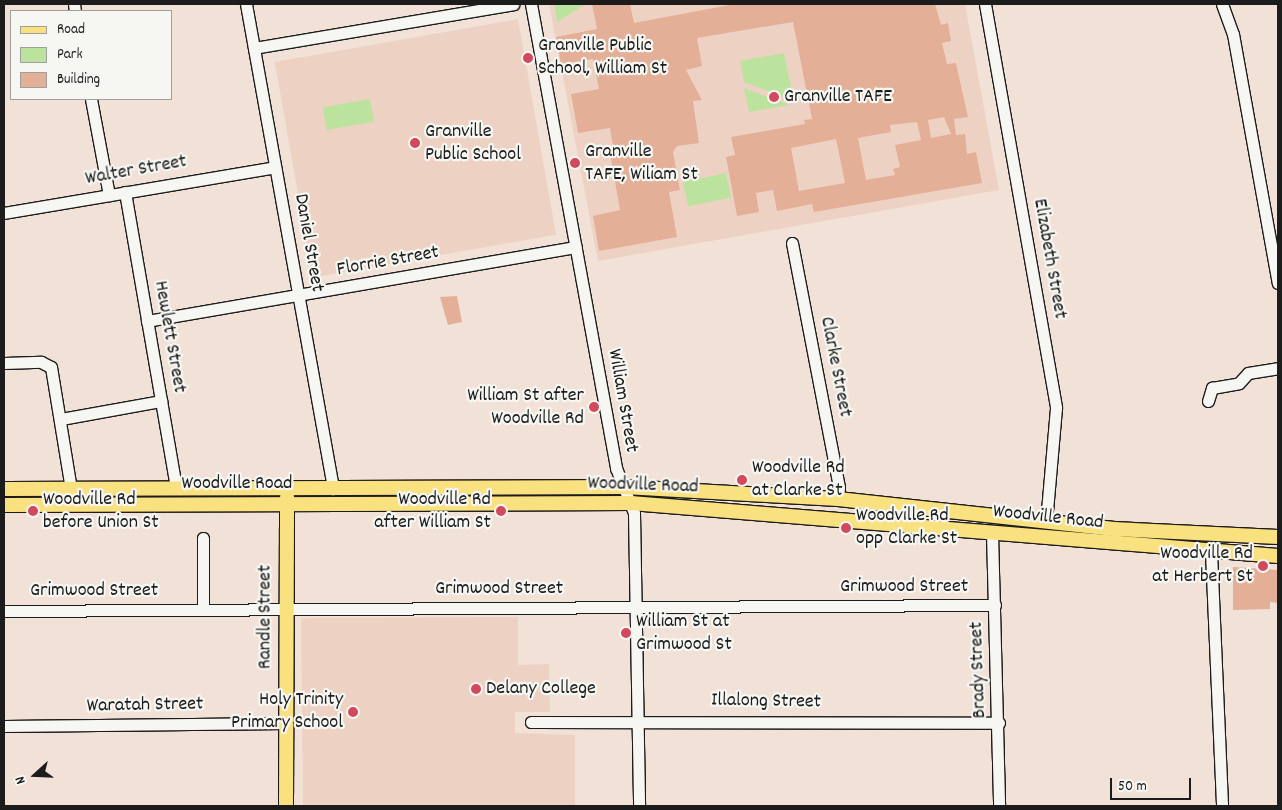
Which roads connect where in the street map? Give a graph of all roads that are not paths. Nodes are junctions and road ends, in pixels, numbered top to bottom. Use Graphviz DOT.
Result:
graph roads {
  1 [pos="246,4"];
  2 [pos="513,4"];
  3 [pos="531,4"];
  4 [pos="985,4"];
  5 [pos="1222,4"];
  6 [pos="254,48"];
  7 [pos="91,100"];
  8 [pos="275,167"];
  9 [pos="126,192"];
  10 [pos="108,195"];
  11 [pos="4,213"];
  12 [pos="792,243"];
  13 [pos="576,248"];
  14 [pos="1278,283"];
  15 [pos="299,297"];
  16 [pos="147,321"];
  17 [pos="4,363"];
  18 [pos="1278,368"];
  19 [pos="161,401"];
  20 [pos="1208,401"];
  21 [pos="61,419"];
  22 [pos="624,487"];
  23 [pos="176,488"];
  24 [pos="4,489"];
  25 [pos="72,489"];
  26 [pos="286,489"];
  27 [pos="333,489"];
  28 [pos="838,499"];
  29 [pos="631,503"];
  30 [pos="287,504"];
  31 [pos="4,505"];
  32 [pos="1046,522"];
  33 [pos="992,533"];
  34 [pos="1278,537"];
  35 [pos="203,538"];
  36 [pos="1211,552"];
  37 [pos="1278,556"];
  38 [pos="995,605"];
  39 [pos="636,607"];
  40 [pos="286,609"];
  41 [pos="203,610"];
  42 [pos="4,611"];
  43 [pos="638,719"];
  44 [pos="531,722"];
  45 [pos="286,723"];
  46 [pos="999,723"];
  47 [pos="4,726"];
  48 [pos="286,806"];
  49 [pos="639,806"];
  50 [pos="999,806"];
  51 [pos="1222,806"];
  1 -- 6 [label="street, Daniel Street"];
  2 -- 6 [label="street"];
  3 -- 13 [label="street, William Street"];
  4 -- 32 [label="street, Elizabeth Street"];
  5 -- 14 [label="street"];
  6 -- 8 [label="street, Daniel Street"];
  7 -- 10 [label="street"];
  8 -- 9 [label="street, Walter Street"];
  8 -- 15 [label="street, Daniel Street"];
  9 -- 10 [label="street, Walter Street"];
  9 -- 16 [label="street, Hewlett Street"];
  10 -- 11 [label="street, Walter Street"];
  12 -- 28 [label="street, Clarke Street"];
  13 -- 15 [label="street, Florrie Street"];
  13 -- 22 [label="street, William Street"];
  15 -- 16 [label="street, Florrie Street"];
  15 -- 27 [label="street, Daniel Street"];
  16 -- 19 [label="street, Hewlett Street"];
  17 -- 21 [label="street"];
  18 -- 20 [label="street"];
  19 -- 21 [label="street"];
  19 -- 23 [label="street, Hewlett Street"];
  21 -- 25 [label="street"];
  22 -- 27 [label="main road, Woodville Road"];
  22 -- 28 [label="main road, Woodville Road"];
  22 -- 29 [label="street, William Street"];
  23 -- 25 [label="main road, Woodville Road"];
  23 -- 26 [label="main road, Woodville Road"];
  24 -- 25 [label="main road, Woodville Road"];
  26 -- 27 [label="main road, Woodville Road"];
  26 -- 30 [label="main road, Randle Street"];
  28 -- 32 [label="main road, Woodville Road"];
  29 -- 30 [label="main road, Woodville Road"];
  29 -- 33 [label="main road, Woodville Road"];
  29 -- 39 [label="street, William Street"];
  30 -- 31 [label="main road, Woodville Road"];
  30 -- 40 [label="main road, Randle Street"];
  32 -- 34 [label="main road, Woodville Road"];
  33 -- 36 [label="main road, Woodville Road"];
  33 -- 38 [label="street, Brady Street"];
  35 -- 41 [label="street"];
  36 -- 37 [label="main road, Woodville Road"];
  36 -- 51 [label="street"];
  38 -- 39 [label="street, Grimwood Street"];
  38 -- 46 [label="street, Brady Street"];
  39 -- 40 [label="street, Grimwood Street"];
  39 -- 43 [label="street, William Street"];
  40 -- 41 [label="street, Grimwood Street"];
  40 -- 45 [label="main road, Randle Street"];
  41 -- 42 [label="street, Grimwood Street"];
  43 -- 44 [label="street, Illalong Street"];
  43 -- 46 [label="street, Illalong Street"];
  43 -- 49 [label="street, William Street"];
  45 -- 47 [label="street, Waratah Street"];
  45 -- 48 [label="main road, Randle Street"];
  46 -- 50 [label="street, Brady Street"];
}
